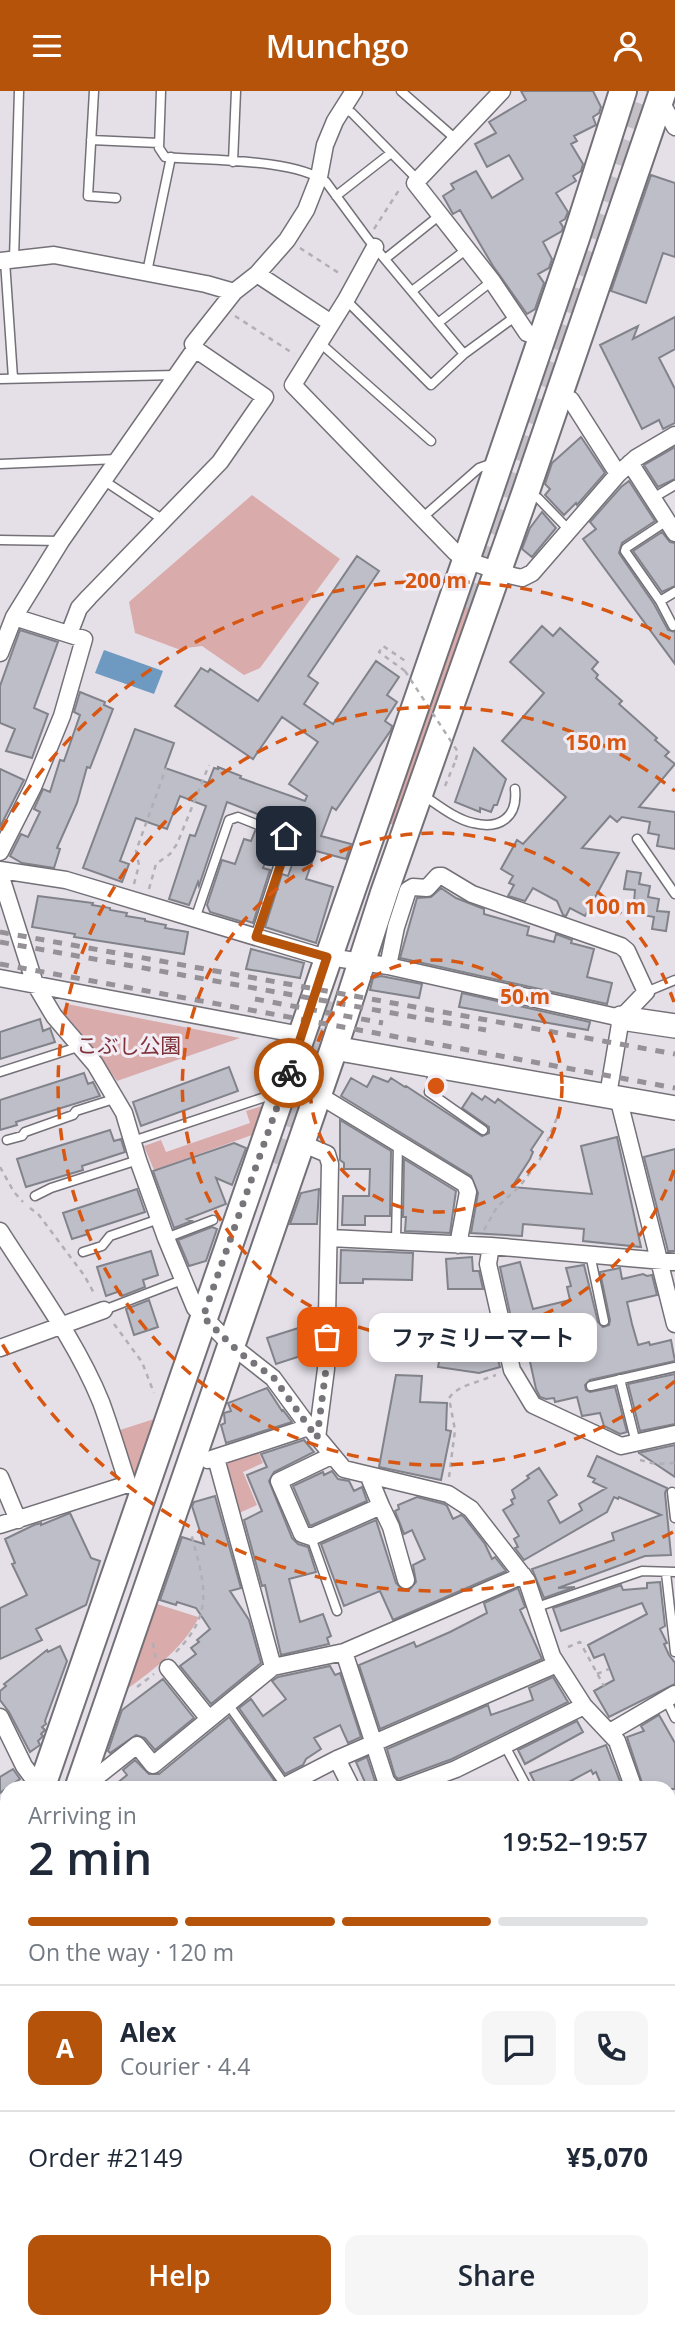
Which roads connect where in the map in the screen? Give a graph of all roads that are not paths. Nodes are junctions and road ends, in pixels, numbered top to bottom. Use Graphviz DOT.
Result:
graph roads {
  1 [pos="19,91"];
  2 [pos="94,91"];
  3 [pos="161,91"];
  4 [pos="236,91"];
  5 [pos="354,91"];
  6 [pos="401,91"];
  7 [pos="502,91"];
  8 [pos="623,91"];
  9 [pos="661,96"];
  10 [pos="343,108"];
  11 [pos="675,127"];
  12 [pos="450,134"];
  13 [pos="91,139"];
  14 [pos="159,143"];
  15 [pos="391,153"];
  16 [pos="171,157"];
  17 [pos="233,162"];
  18 [pos="319,177"];
  19 [pos="415,177"];
  20 [pos="336,196"];
  21 [pos="116,198"];
  22 [pos="439,215"];
  23 [pos="376,248"];
  24 [pos="467,249"];
  25 [pos="6,260"];
  26 [pos="147,272"];
  27 [pos="257,274"];
  28 [pos="492,281"];
  29 [pos="412,291"];
  30 [pos="234,292"];
  31 [pos="346,300"];
  32 [pos="516,316"];
  33 [pos="331,323"];
  34 [pos="438,323"];
  35 [pos="542,338"];
  36 [pos="319,342"];
  37 [pos="195,349"];
  38 [pos="464,354"];
  39 [pos="176,375"];
  40 [pos="13,378"];
  41 [pos="0,379"];
  42 [pos="558,395"];
  43 [pos="675,435"];
  44 [pos="431,441"];
  45 [pos="118,459"];
  46 [pos="499,462"];
  47 [pos="0,464"];
  48 [pos="624,469"];
  49 [pos="103,480"];
  50 [pos="675,485"];
  51 [pos="525,494"];
  52 [pos="653,498"];
  53 [pos="422,518"];
  54 [pos="165,521"];
  55 [pos="671,527"];
  56 [pos="569,530"];
  57 [pos="0,540"];
  58 [pos="61,541"];
  59 [pos="466,560"];
  60 [pos="498,571"];
  61 [pos="675,592"];
  62 [pos="660,601"];
  63 [pos="9,621"];
  64 [pos="673,626"];
  65 [pos="69,634"];
  66 [pos="0,653"];
  67 [pos="515,789"];
  68 [pos="421,794"];
  69 [pos="637,839"];
  70 [pos="0,852"];
  71 [pos="0,872"];
  72 [pos="675,894"];
  73 [pos="195,919"];
  74 [pos="256,937"];
  75 [pos="327,957"];
  76 [pos="362,962"];
  77 [pos="388,966"];
  78 [pos="0,978"];
  79 [pos="675,980"];
  80 [pos="34,984"];
  81 [pos="646,992"];
  82 [pos="621,1018"];
  83 [pos="675,1026"];
  84 [pos="301,1035"];
  85 [pos="80,1046"];
  86 [pos="334,1048"];
  87 [pos="435,1065"];
  88 [pos="0,1072"];
  89 [pos="317,1094"];
  90 [pos="268,1096"];
  91 [pos="613,1096"];
  92 [pos="117,1098"];
  93 [pos="675,1108"];
  94 [pos="483,1130"];
  95 [pos="8,1140"];
  96 [pos="133,1141"];
  97 [pos="300,1143"];
  98 [pos="398,1144"];
  99 [pos="138,1160"];
  100 [pos="35,1196"];
  101 [pos="159,1219"];
  102 [pos="213,1220"];
  103 [pos="0,1231"];
  104 [pos="166,1238"];
  105 [pos="330,1238"];
  106 [pos="396,1241"];
  107 [pos="458,1245"];
  108 [pos="483,1245"];
  109 [pos="83,1252"];
  110 [pos="590,1254"];
  111 [pos="667,1261"];
  112 [pos="182,1280"];
  113 [pos="104,1310"];
  114 [pos="203,1317"];
  115 [pos="604,1321"];
  116 [pos="675,1324"];
  117 [pos="61,1326"];
  118 [pos="231,1345"];
  119 [pos="0,1348"];
  120 [pos="675,1367"];
  121 [pos="620,1379"];
  122 [pos="591,1386"];
  123 [pos="313,1432"];
  124 [pos="675,1434"];
  125 [pos="629,1445"];
  126 [pos="331,1456"];
  127 [pos="204,1457"];
  128 [pos="0,1477"];
  129 [pos="369,1477"];
  130 [pos="136,1487"];
  131 [pos="672,1492"];
  132 [pos="381,1506"];
  133 [pos="675,1518"];
  134 [pos="18,1520"];
  135 [pos="0,1525"];
  136 [pos="311,1537"];
  137 [pos="670,1572"];
  138 [pos="523,1575"];
  139 [pos="406,1580"];
  140 [pos="537,1607"];
  141 [pos="337,1611"];
  142 [pos="344,1652"];
  143 [pos="675,1652"];
  144 [pos="554,1659"];
  145 [pos="163,1666"];
  146 [pos="274,1667"];
  147 [pos="671,1696"];
  148 [pos="228,1704"];
  149 [pos="584,1706"];
  150 [pos="0,1717"];
  151 [pos="675,1718"];
  152 [pos="209,1719"];
  153 [pos="610,1732"];
  154 [pos="374,1743"];
  155 [pos="6,1747"];
  156 [pos="505,1747"];
  157 [pos="337,1759"];
  158 [pos="82,1779"];
  159 [pos="35,1781"];
  160 [pos="44,1781"];
  161 [pos="278,1781"];
  162 [pos="294,1781"];
  163 [pos="348,1781"];
  164 [pos="386,1781"];
  165 [pos="431,1781"];
  166 [pos="524,1781"];
  167 [pos="631,1781"];
  1 -- 25 [label="lane"];
  2 -- 13 [label="lane"];
  3 -- 14 [label="lane"];
  4 -- 17 [label="lane"];
  5 -- 10 [label="street"];
  6 -- 12 [label="lane"];
  7 -- 19 [label="street"];
  8 -- 35 [label="main road"];
  9 -- 11 [label="street"];
  9 -- 42 [label="main road"];
  10 -- 15 [label="lane"];
  10 -- 18 [label="street"];
  13 -- 14 [label="lane"];
  13 -- 21 [label="lane"];
  14 -- 16 [label="lane"];
  15 -- 19 [label="lane"];
  15 -- 20 [label="lane"];
  16 -- 17 [label="lane"];
  16 -- 26 [label="lane"];
  17 -- 18 [label="lane"];
  18 -- 20 [label="lane"];
  18 -- 27 [label="street"];
  19 -- 22 [label="street"];
  20 -- 23 [label="lane"];
  22 -- 23 [label="lane"];
  22 -- 24 [label="street"];
  23 -- 29 [label="lane"];
  23 -- 31 [label="street"];
  24 -- 28 [label="street"];
  24 -- 29 [label="lane"];
  25 -- 26 [label="street"];
  25 -- 40 [label="lane"];
  26 -- 30 [label="street"];
  27 -- 30 [label="street"];
  27 -- 33 [label="street"];
  28 -- 32 [label="street"];
  28 -- 34 [label="lane"];
  29 -- 34 [label="lane"];
  30 -- 37 [label="street"];
  31 -- 33 [label="street"];
  31 -- 38 [label="lane"];
  32 -- 35 [label="street"];
  32 -- 38 [label="lane"];
  33 -- 36 [label="street"];
  34 -- 38 [label="lane"];
  35 -- 46 [label="main road"];
  36 -- 44 [label="lane"];
  36 -- 53 [label="street"];
  37 -- 39 [label="street"];
  37 -- 54 [label="street"];
  39 -- 40 [label="lane"];
  39 -- 45 [label="street"];
  40 -- 41 [label="lane"];
  42 -- 48 [label="street"];
  42 -- 51 [label="main road"];
  43 -- 48 [label="street"];
  45 -- 47 [label="lane"];
  45 -- 49 [label="street"];
  46 -- 53 [label="lane"];
  46 -- 59 [label="main road"];
  48 -- 52 [label="street"];
  48 -- 56 [label="street"];
  49 -- 54 [label="lane"];
  49 -- 58 [label="street"];
  50 -- 52 [label="lane"];
  51 -- 56 [label="lane"];
  51 -- 60 [label="main road"];
  52 -- 55 [label="street"];
  53 -- 59 [label="street"];
  54 -- 65 [label="street"];
  55 -- 62 [label="lane"];
  56 -- 60 [label="street"];
  57 -- 58 [label="lane"];
  58 -- 63 [label="street"];
  59 -- 60 [label="street"];
  59 -- 75 [label="main road"];
  60 -- 68 [label="main road"];
  61 -- 62 [label="lane"];
  62 -- 64 [label="lane"];
  63 -- 65 [label="street"];
  63 -- 66 [label="street"];
  65 -- 70 [label="street"];
  67 -- 68 [label="lane"];
  68 -- 76 [label="main road"];
  69 -- 72 [label="lane"];
  71 -- 73 [label="street"];
  71 -- 80 [label="street"];
  73 -- 74 [label="street"];
  73 -- 74 [label="lane"];
  74 -- 75 [label="street"];
  75 -- 76 [label="street"];
  75 -- 84 [label="main road"];
  76 -- 77 [label="street"];
  76 -- 86 [label="main road"];
  77 -- 81 [label="street"];
  77 -- 82 [label="street"];
  78 -- 80 [label="street"];
  79 -- 81 [label="lane"];
  80 -- 84 [label="street"];
  80 -- 85 [label="street"];
  81 -- 82 [label="street"];
  82 -- 83 [label="street"];
  82 -- 91 [label="street"];
  84 -- 114 [label="main road"];
  85 -- 88 [label="lane"];
  85 -- 92 [label="street"];
  86 -- 87 [label="street"];
  86 -- 89 [label="main road"];
  87 -- 91 [label="street"];
  87 -- 94 [label="lane"];
  89 -- 97 [label="main road"];
  89 -- 98 [label="street"];
  90 -- 96 [label="lane"];
  91 -- 93 [label="street"];
  91 -- 111 [label="street"];
  92 -- 95 [label="lane"];
  92 -- 96 [label="street"];
  96 -- 99 [label="street"];
  97 -- 105 [label="street"];
  97 -- 118 [label="main road"];
  98 -- 106 [label="lane"];
  98 -- 107 [label="street"];
  99 -- 100 [label="lane"];
  99 -- 101 [label="street"];
  101 -- 104 [label="street"];
  101 -- 109 [label="lane"];
  102 -- 104 [label="lane"];
  103 -- 117 [label="street"];
  104 -- 112 [label="street"];
  105 -- 106 [label="street"];
  105 -- 123 [label="street"];
  106 -- 107 [label="street"];
  107 -- 108 [label="street"];
  108 -- 110 [label="street"];
  108 -- 125 [label="street"];
  110 -- 111 [label="street"];
  110 -- 115 [label="lane"];
  111 -- 116 [label="street"];
  112 -- 113 [label="lane"];
  112 -- 114 [label="street"];
  113 -- 117 [label="street"];
  114 -- 118 [label="street"];
  114 -- 130 [label="main road"];
  117 -- 119 [label="street"];
  117 -- 130 [label="street"];
  118 -- 123 [label="street"];
  118 -- 127 [label="main road"];
  120 -- 121 [label="lane"];
  121 -- 122 [label="lane"];
  121 -- 125 [label="lane"];
  123 -- 126 [label="street"];
  123 -- 127 [label="street"];
  124 -- 125 [label="street"];
  126 -- 129 [label="street"];
  126 -- 136 [label="street"];
  127 -- 146 [label="street"];
  127 -- 158 [label="main road"];
  128 -- 134 [label="street"];
  129 -- 132 [label="street"];
  129 -- 138 [label="street"];
  130 -- 134 [label="street"];
  130 -- 160 [label="main road"];
  131 -- 133 [label="lane"];
  132 -- 136 [label="street"];
  132 -- 139 [label="street"];
  134 -- 135 [label="street"];
  136 -- 141 [label="lane"];
  137 -- 140 [label="lane"];
  137 -- 143 [label="lane"];
  138 -- 140 [label="street"];
  138 -- 142 [label="street"];
  140 -- 144 [label="street"];
  142 -- 146 [label="street"];
  142 -- 154 [label="street"];
  144 -- 149 [label="street"];
  144 -- 154 [label="street"];
  145 -- 152 [label="street"];
  146 -- 148 [label="street"];
  147 -- 151 [label="lane"];
  147 -- 153 [label="street"];
  148 -- 152 [label="street"];
  148 -- 161 [label="lane"];
  149 -- 153 [label="street"];
  149 -- 156 [label="street"];
  150 -- 155 [label="street"];
  152 -- 158 [label="street"];
  153 -- 167 [label="street"];
  154 -- 157 [label="street"];
  154 -- 164 [label="street"];
  155 -- 159 [label="street"];
  156 -- 165 [label="street"];
  156 -- 166 [label="lane"];
  157 -- 162 [label="street"];
  157 -- 163 [label="street"];
}
